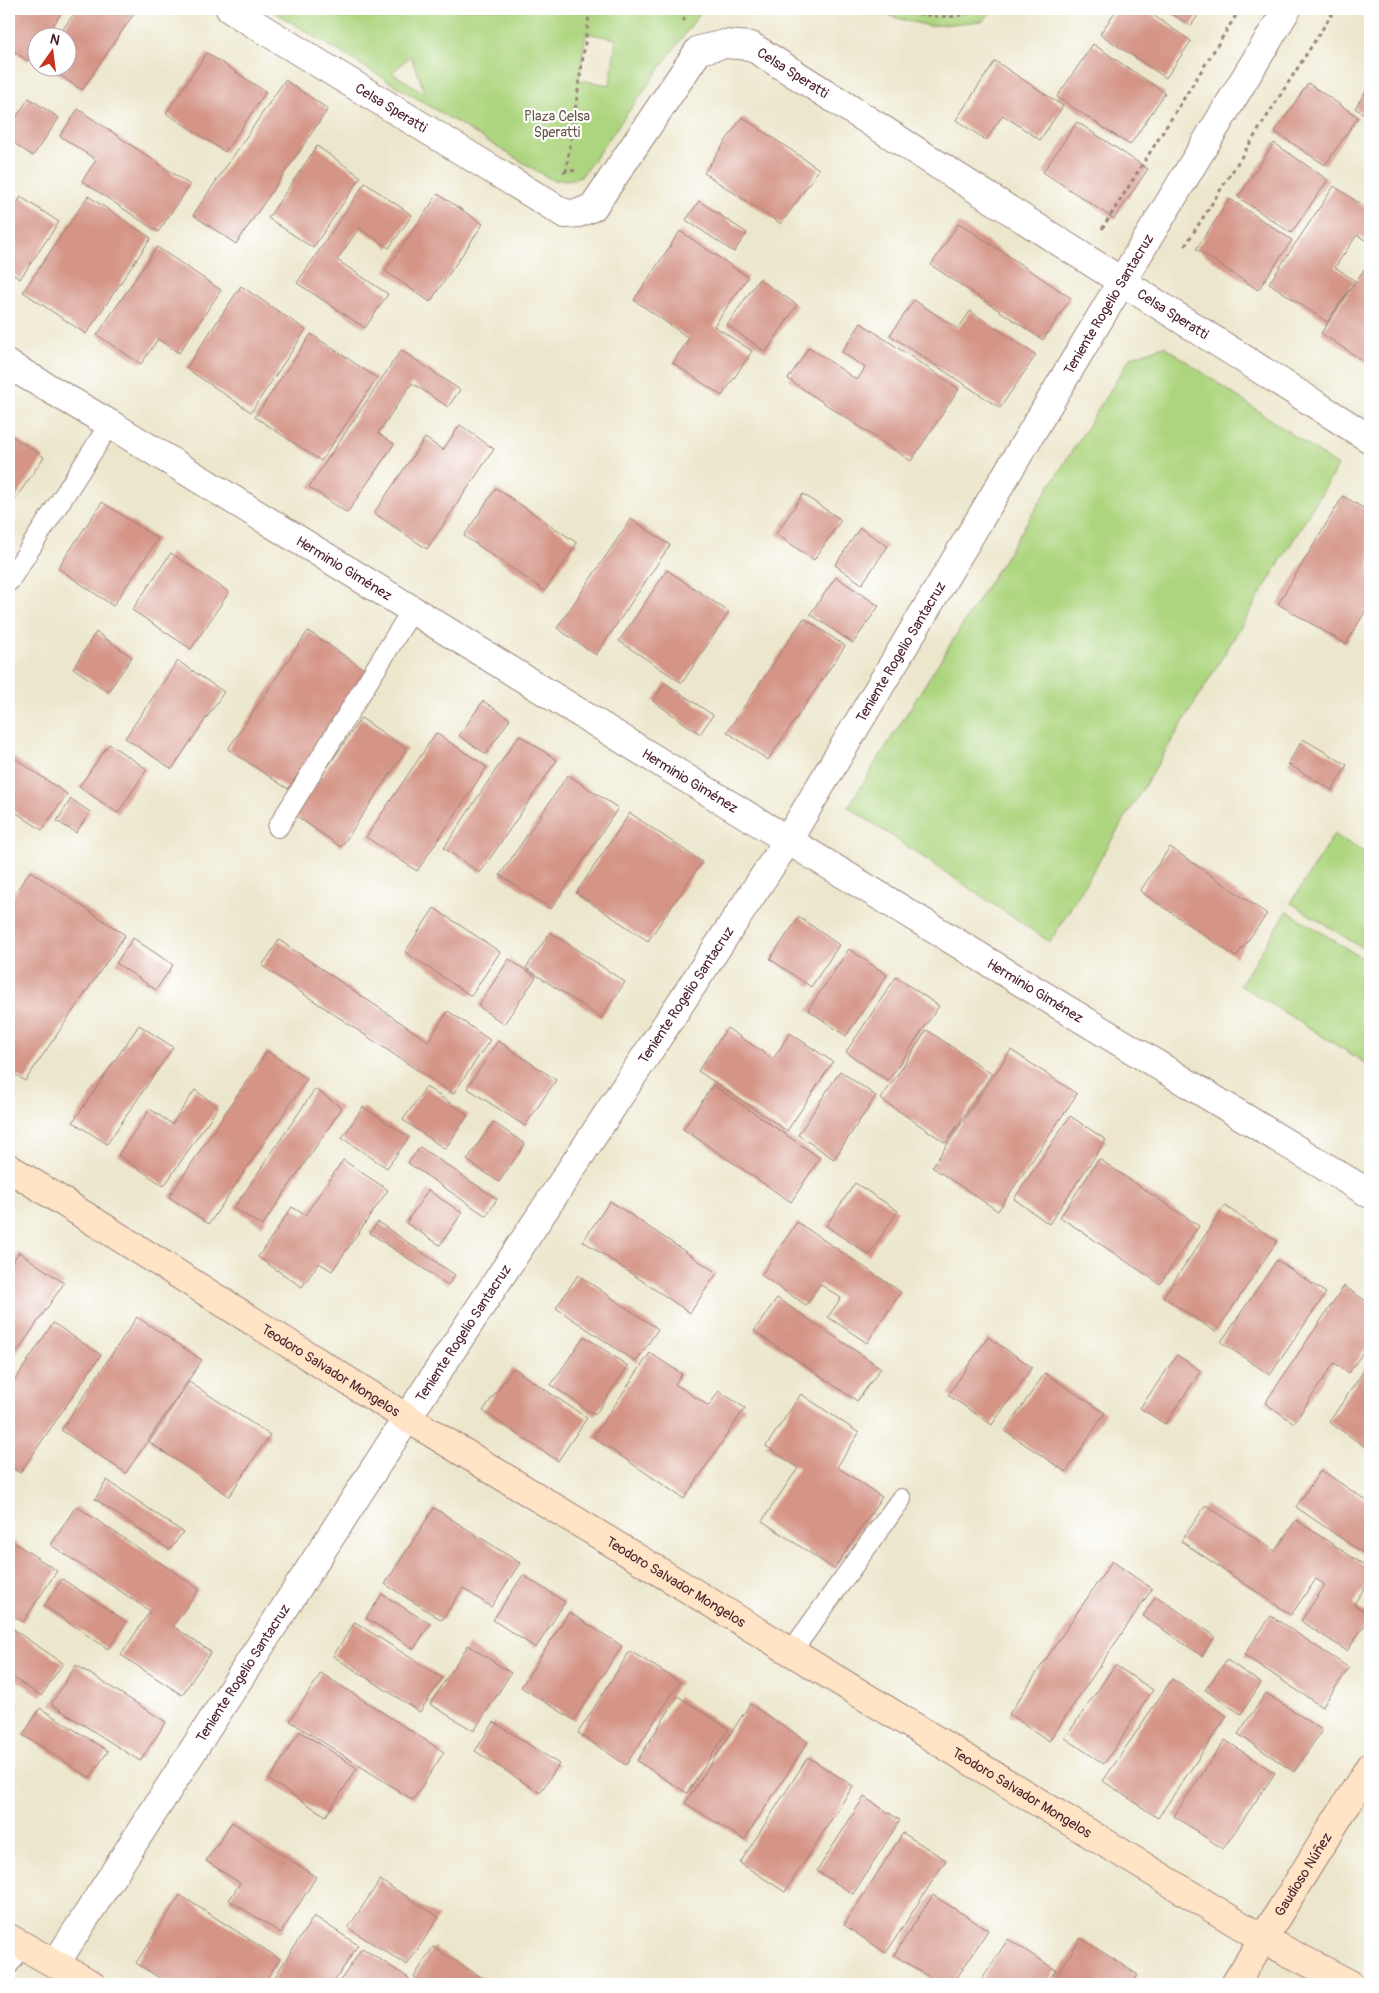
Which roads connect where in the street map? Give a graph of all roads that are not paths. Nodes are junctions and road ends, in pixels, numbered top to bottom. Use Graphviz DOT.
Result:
graph roads {
  1 [pos="230,9"];
  2 [pos="1288,9"];
  3 [pos="1122,283"];
  4 [pos="9,365"];
  5 [pos="110,424"];
  6 [pos="1370,440"];
  7 [pos="9,581"];
  8 [pos="412,610"];
  9 [pos="278,827"];
  10 [pos="788,840"];
  11 [pos="9,1168"];
  12 [pos="1370,1194"];
  13 [pos="407,1418"];
  14 [pos="901,1499"];
  15 [pos="791,1652"];
  16 [pos="1370,1766"];
  17 [pos="1263,1939"];
  18 [pos="13,1949"];
  19 [pos="56,1963"];
  20 [pos="90,1984"];
  21 [pos="1235,1984"];
  22 [pos="1350,1984"];
  1 -- 3 [label="street, Celsa Speratti"];
  2 -- 3 [label="street, Teniente Rogelio Santacruz"];
  3 -- 6 [label="street, Celsa Speratti"];
  3 -- 10 [label="street, Teniente Rogelio Santacruz"];
  4 -- 5 [label="street, Herminio Giménez"];
  5 -- 7 [label="lane"];
  5 -- 8 [label="street, Herminio Giménez"];
  8 -- 9 [label="lane"];
  8 -- 10 [label="street, Herminio Giménez"];
  10 -- 12 [label="street, Herminio Giménez"];
  10 -- 13 [label="street, Teniente Rogelio Santacruz"];
  11 -- 13 [label="street, Teodoro Salvador Mongelos"];
  13 -- 15 [label="street, Teodoro Salvador Mongelos"];
  13 -- 19 [label="street, Teniente Rogelio Santacruz"];
  14 -- 15 [label="lane"];
  15 -- 17 [label="street, Teodoro Salvador Mongelos"];
  16 -- 17 [label="street, Gaudioso Núñez"];
  17 -- 21 [label="street, Gaudioso Núñez"];
  17 -- 22 [label="street, Teodoro Salvador Mongelos"];
  18 -- 19 [label="street"];
  19 -- 20 [label="street"];
}
